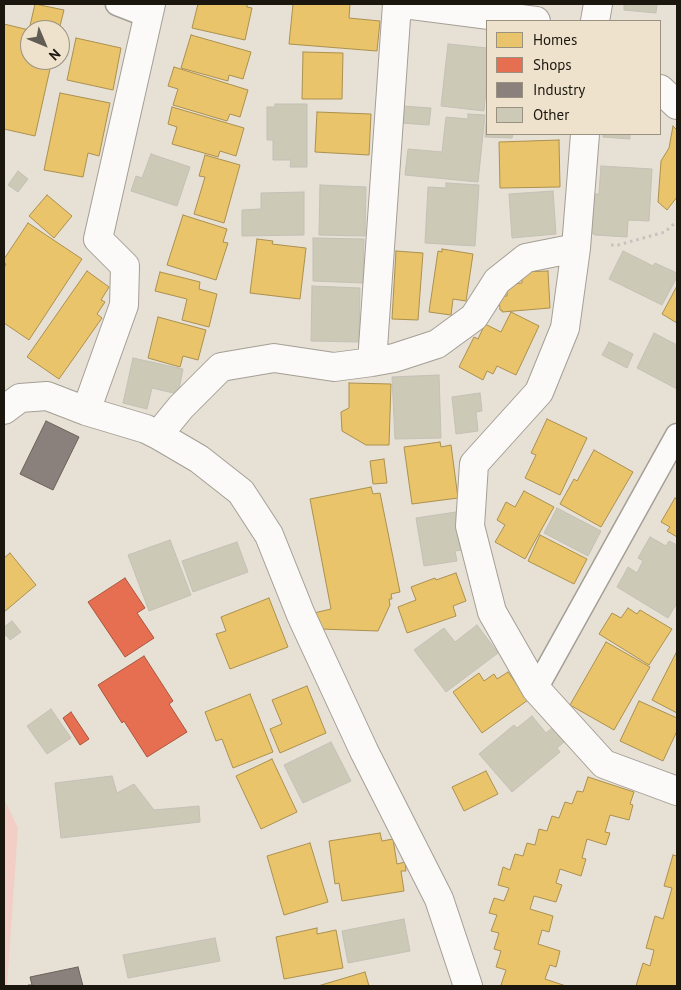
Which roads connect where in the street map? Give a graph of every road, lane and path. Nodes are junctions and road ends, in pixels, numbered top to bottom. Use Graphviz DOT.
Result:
graph roads {
  1 [pos="117,4"];
  2 [pos="398,4"];
  3 [pos="404,4"];
  4 [pos="598,4"];
  5 [pos="149,10"];
  6 [pos="528,20"];
  7 [pos="595,20"];
  8 [pos="661,90"];
  9 [pos="677,105"];
  10 [pos="585,135"];
  11 [pos="677,221"];
  12 [pos="576,248"];
  13 [pos="372,362"];
  14 [pos="9,398"];
  15 [pos="86,411"];
  16 [pos="158,435"];
  17 [pos="677,435"];
  18 [pos="536,689"];
  19 [pos="677,791"];
  20 [pos="468,986"];
  1 -- 5 [label="lane"];
  2 -- 13 [label="street"];
  3 -- 6 [label="street"];
  4 -- 7 [label="street"];
  5 -- 15 [label="street"];
  8 -- 9 [label="street"];
  10 -- 12 [label="street"];
  11 -- 12 [label="path"];
  12 -- 13 [label="street"];
  12 -- 18 [label="street"];
  13 -- 16 [label="street"];
  14 -- 15 [label="street"];
  15 -- 16 [label="street"];
  16 -- 20 [label="street"];
  17 -- 18 [label="lane"];
  18 -- 19 [label="street"];
}
